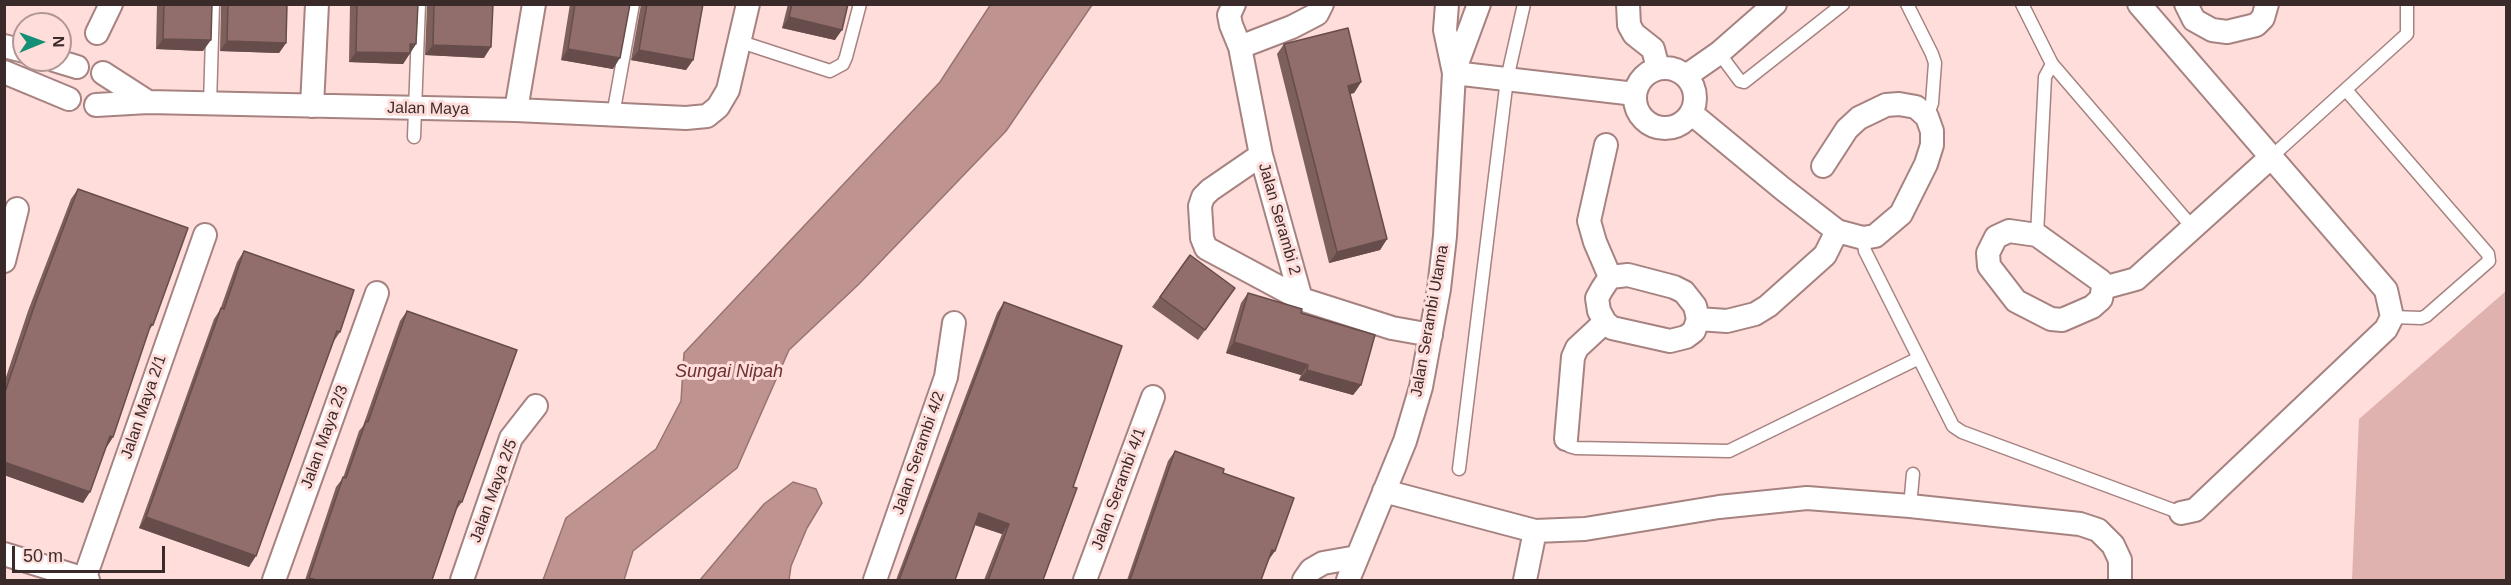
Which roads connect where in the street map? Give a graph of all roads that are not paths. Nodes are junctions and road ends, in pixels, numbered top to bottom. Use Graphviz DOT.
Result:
graph roads {
  1 [pos="111,4"];
  2 [pos="213,4"];
  3 [pos="316,4"];
  4 [pos="419,4"];
  5 [pos="534,4"];
  6 [pos="633,4"];
  7 [pos="748,4"];
  8 [pos="860,4"];
  9 [pos="1234,4"];
  10 [pos="1322,4"];
  11 [pos="1447,4"];
  12 [pos="1479,4"];
  13 [pos="1524,4"];
  14 [pos="1628,4"];
  15 [pos="1775,4"];
  16 [pos="1843,4"];
  17 [pos="1907,4"];
  18 [pos="2022,4"];
  19 [pos="2186,4"];
  20 [pos="2266,4"];
  21 [pos="2407,4"];
  22 [pos="2145,7"];
  23 [pos="97,33"];
  24 [pos="741,42"];
  25 [pos="1240,47"];
  26 [pos="1719,53"];
  27 [pos="2052,64"];
  28 [pos="72,66"];
  29 [pos="76,67"];
  30 [pos="1658,68"];
  31 [pos="4,72"];
  32 [pos="103,73"];
  33 [pos="1454,73"];
  34 [pos="1686,76"];
  35 [pos="1507,79"];
  36 [pos="2346,90"];
  37 [pos="1635,94"];
  38 [pos="69,99"];
  39 [pos="148,102"];
  40 [pos="210,104"];
  41 [pos="96,105"];
  42 [pos="312,106"];
  43 [pos="417,109"];
  44 [pos="516,110"];
  45 [pos="1692,113"];
  46 [pos="613,115"];
  47 [pos="1927,117"];
  48 [pos="414,137"];
  49 [pos="1606,145"];
  50 [pos="1261,155"];
  51 [pos="2270,158"];
  52 [pos="1823,166"];
  53 [pos="17,209"];
  54 [pos="2193,228"];
  55 [pos="1837,231"];
  56 [pos="205,235"];
  57 [pos="2037,235"];
  58 [pos="1863,238"];
  59 [pos="4,261"];
  60 [pos="1610,277"];
  61 [pos="2103,288"];
  62 [pos="377,292"];
  63 [pos="1301,299"];
  64 [pos="2392,318"];
  65 [pos="1698,319"];
  66 [pos="1605,322"];
  67 [pos="954,323"];
  68 [pos="1431,335"];
  69 [pos="1919,358"];
  70 [pos="1153,397"];
  71 [pos="536,406"];
  72 [pos="1566,439"];
  73 [pos="1459,469"];
  74 [pos="1913,474"];
  75 [pos="1384,491"];
  76 [pos="1910,506"];
  77 [pos="2181,513"];
  78 [pos="1535,531"];
  79 [pos="4,554"];
  80 [pos="1357,557"];
  81 [pos="85,580"];
  82 [pos="274,580"];
  83 [pos="462,580"];
  84 [pos="875,580"];
  85 [pos="1085,580"];
  86 [pos="1304,580"];
  87 [pos="1348,580"];
  88 [pos="1525,580"];
  89 [pos="2120,580"];
  1 -- 23 [label="street"];
  2 -- 40 [label="lane"];
  3 -- 42 [label="street"];
  4 -- 43 [label="lane"];
  5 -- 44 [label="street"];
  6 -- 46 [label="lane"];
  7 -- 24 [label="street"];
  8 -- 24 [label="lane"];
  9 -- 25 [label="street"];
  10 -- 25 [label="street"];
  11 -- 33 [label="street, Jalan Serambi Utama"];
  12 -- 33 [label="street, Jalan Serambi Utama"];
  13 -- 35 [label="lane"];
  14 -- 30 [label="street"];
  15 -- 26 [label="street"];
  16 -- 26 [label="lane"];
  17 -- 47 [label="lane"];
  18 -- 27 [label="lane"];
  19 -- 20 [label="street"];
  21 -- 36 [label="lane"];
  22 -- 51 [label="street"];
  24 -- 46 [label="street, Jalan Maya"];
  25 -- 50 [label="street"];
  26 -- 34 [label="street"];
  27 -- 54 [label="lane"];
  27 -- 57 [label="lane"];
  28 -- 29 [label="street"];
  30 -- 34 [label="street"];
  30 -- 37 [label="street"];
  31 -- 38 [label="street"];
  32 -- 39 [label="street"];
  33 -- 35 [label="street"];
  33 -- 68 [label="street, Jalan Serambi Utama"];
  34 -- 45 [label="street"];
  35 -- 37 [label="street"];
  35 -- 73 [label="lane"];
  36 -- 51 [label="lane"];
  36 -- 64 [label="lane"];
  37 -- 45 [label="street"];
  39 -- 40 [label="street, Jalan Maya"];
  39 -- 41 [label="street, Jalan Maya"];
  40 -- 42 [label="street, Jalan Maya"];
  42 -- 43 [label="street, Jalan Maya"];
  43 -- 44 [label="street, Jalan Maya"];
  43 -- 48 [label="lane"];
  44 -- 46 [label="street, Jalan Maya"];
  45 -- 55 [label="street"];
  47 -- 52 [label="street"];
  47 -- 58 [label="street"];
  49 -- 60 [label="street"];
  50 -- 63 [label="street, Jalan Serambi 2"];
  50 -- 63 [label="street, Jalan Serambi 2"];
  51 -- 54 [label="street"];
  51 -- 64 [label="street"];
  53 -- 59 [label="street"];
  54 -- 61 [label="street"];
  55 -- 58 [label="street"];
  55 -- 65 [label="street"];
  56 -- 81 [label="street, Jalan Maya 2/1"];
  57 -- 61 [label="street"];
  57 -- 61 [label="street"];
  58 -- 69 [label="lane"];
  60 -- 65 [label="street"];
  60 -- 66 [label="street"];
  62 -- 82 [label="street, Jalan Maya 2/3"];
  63 -- 68 [label="street, Jalan Serambi 2"];
  64 -- 77 [label="street"];
  65 -- 66 [label="street"];
  66 -- 72 [label="street"];
  67 -- 84 [label="street, Jalan Serambi 4/2"];
  68 -- 75 [label="street, Jalan Serambi Utama"];
  69 -- 72 [label="lane"];
  69 -- 77 [label="lane"];
  70 -- 85 [label="street, Jalan Serambi 4/1"];
  71 -- 83 [label="street, Jalan Maya 2/5"];
  74 -- 76 [label="lane"];
  75 -- 78 [label="street"];
  75 -- 80 [label="street, Jalan Serambi Utama"];
  76 -- 78 [label="street"];
  76 -- 89 [label="street"];
  78 -- 88 [label="street"];
  79 -- 81 [label="street"];
  80 -- 86 [label="street"];
  80 -- 87 [label="street, Jalan Serambi Utama"];
}
